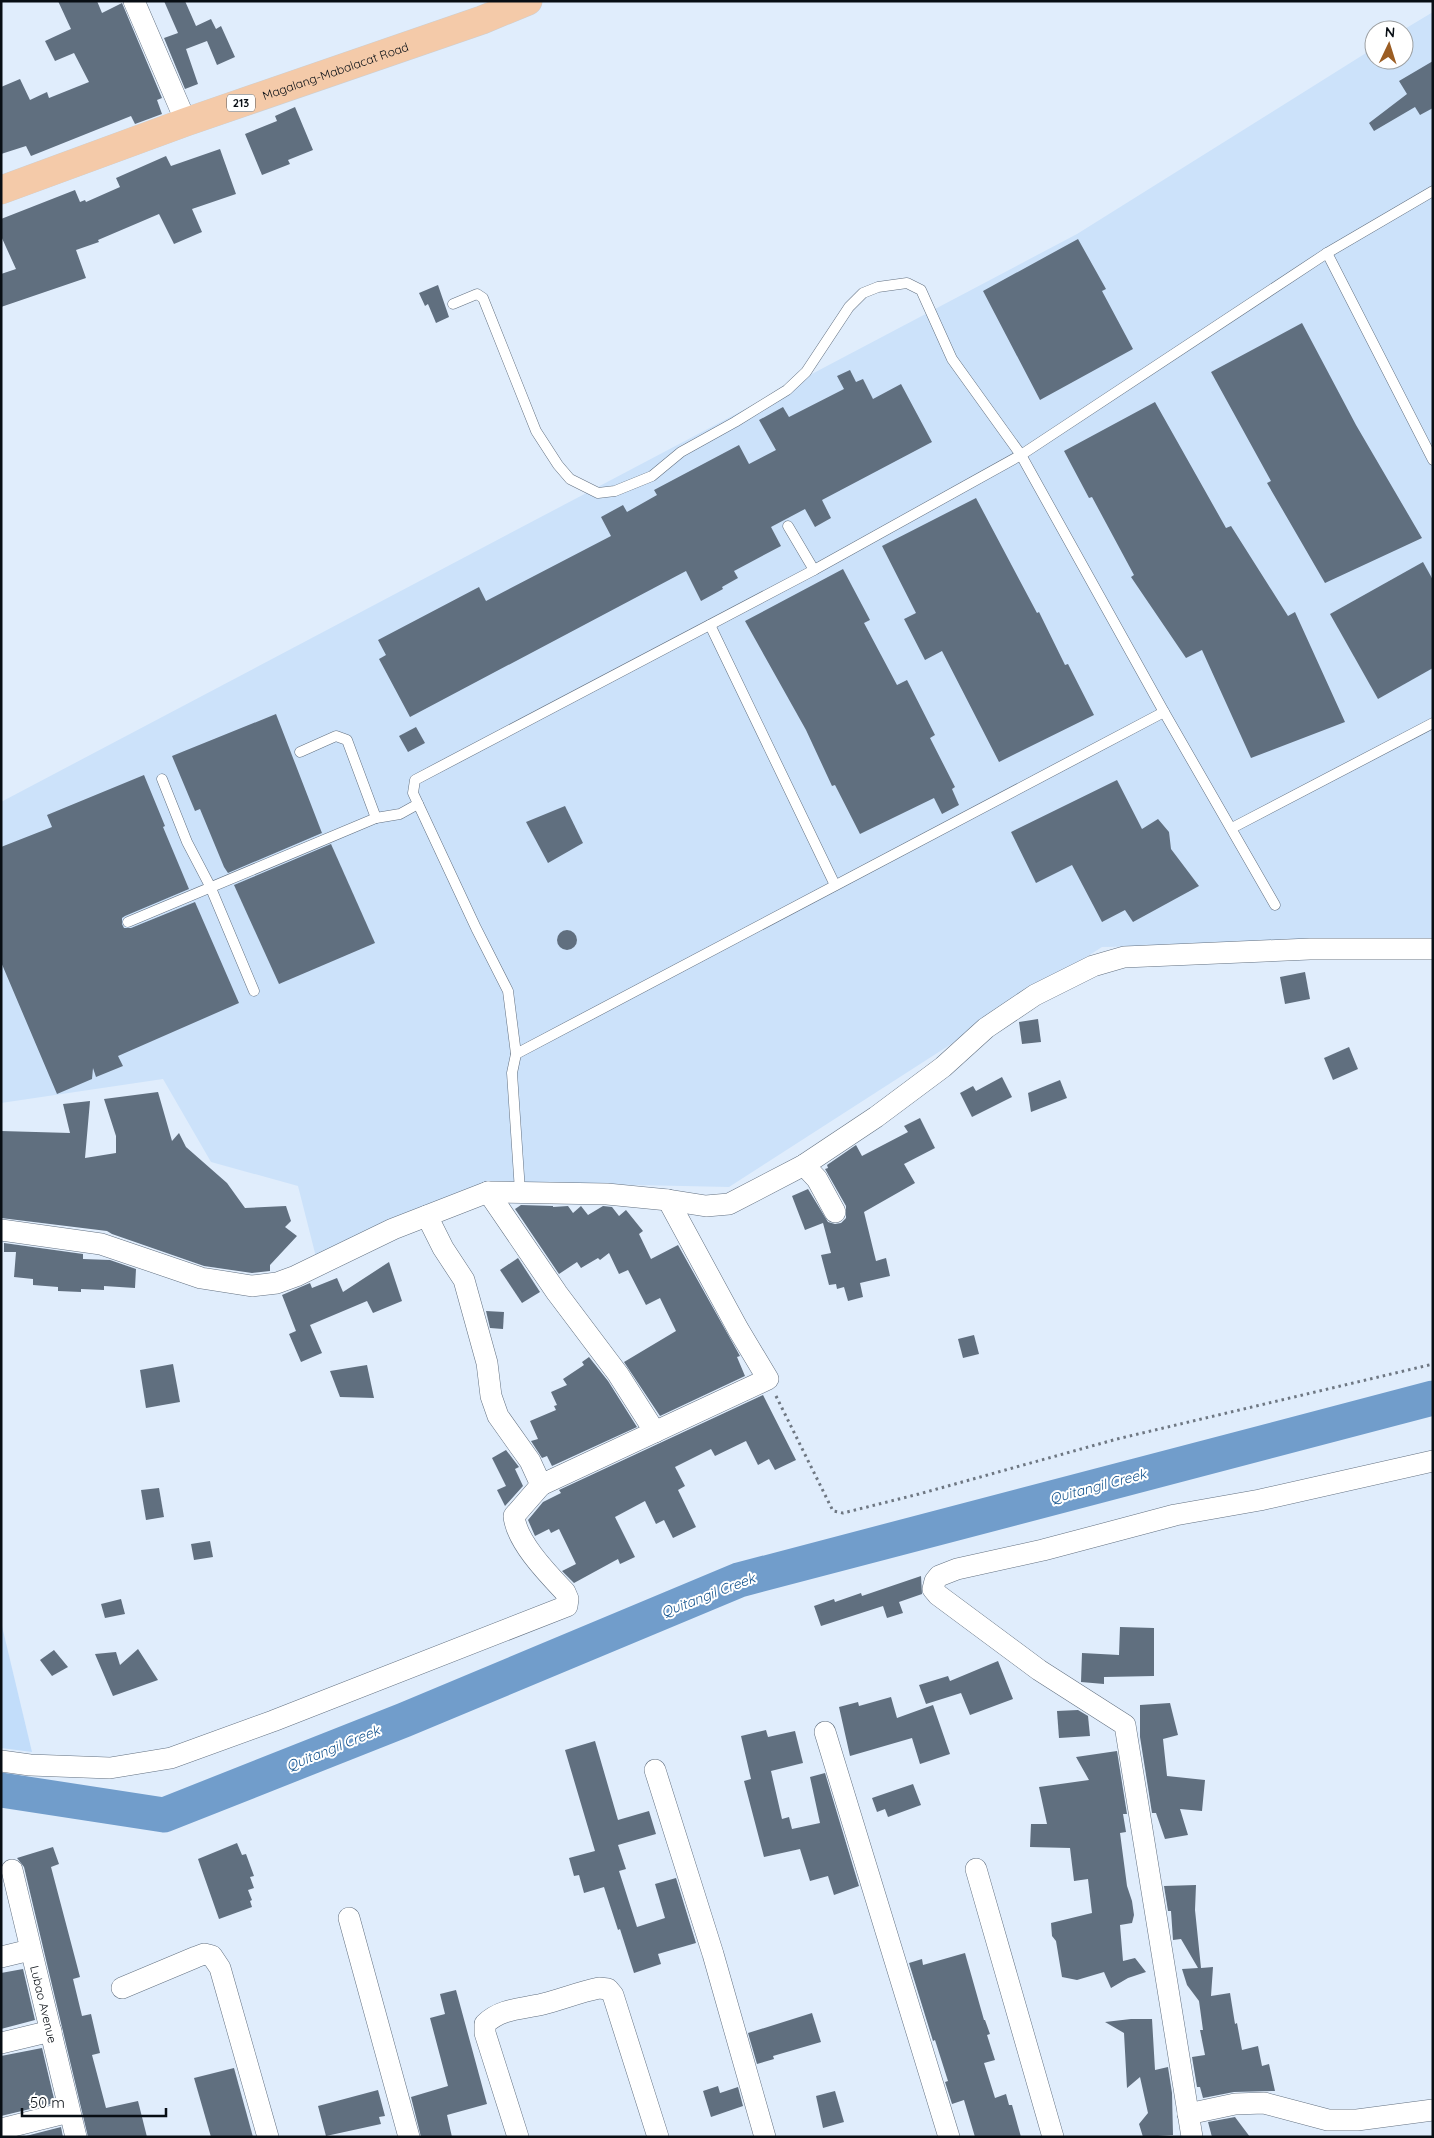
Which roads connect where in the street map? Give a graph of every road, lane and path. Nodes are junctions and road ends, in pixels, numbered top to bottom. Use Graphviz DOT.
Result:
graph roads {
  1 [pos="134,1"];
  2 [pos="528,1"];
  3 [pos="186,122"];
  4 [pos="1,190"];
  5 [pos="1433,191"];
  6 [pos="1327,253"];
  7 [pos="453,304"];
  8 [pos="1021,456"];
  9 [pos="1433,460"];
  10 [pos="788,526"];
  11 [pos="814,570"];
  12 [pos="710,625"];
  13 [pos="1164,712"];
  14 [pos="1433,723"];
  15 [pos="300,752"];
  16 [pos="162,779"];
  17 [pos="418,804"];
  18 [pos="376,818"];
  19 [pos="1232,828"];
  20 [pos="835,885"];
  21 [pos="210,886"];
  22 [pos="1275,905"];
  23 [pos="128,922"];
  24 [pos="1433,950"];
  25 [pos="254,991"];
  26 [pos="516,1054"];
  27 [pos="804,1165"];
  28 [pos="520,1191"];
  29 [pos="488,1192"];
  30 [pos="668,1200"];
  31 [pos="834,1212"];
  32 [pos="427,1216"];
  33 [pos="1,1230"];
  34 [pos="1433,1364"];
  35 [pos="768,1379"];
  36 [pos="655,1432"];
  37 [pos="1433,1461"];
  38 [pos="540,1485"];
  39 [pos="825,1732"];
  40 [pos="1,1761"];
  41 [pos="654,1770"];
  42 [pos="12,1870"];
  43 [pos="976,1870"];
  44 [pos="350,1918"];
  45 [pos="30,1950"];
  46 [pos="1,1957"];
  47 [pos="122,1988"];
  48 [pos="51,2031"];
  49 [pos="1,2043"];
  50 [pos="1433,2110"];
  51 [pos="69,2112"];
  52 [pos="1188,2114"];
  53 [pos="1,2129"];
  54 [pos="403,2133"];
  55 [pos="76,2137"];
  56 [pos="268,2137"];
  57 [pos="518,2137"];
  58 [pos="658,2137"];
  59 [pos="765,2137"];
  60 [pos="949,2137"];
  61 [pos="1053,2137"];
  62 [pos="1192,2137"];
  1 -- 3 [label="street"];
  2 -- 3 [label="main road, Magalang-Mabalacat Road / 213"];
  3 -- 4 [label="main road, Magalang-Mabalacat Road / 213"];
  5 -- 6 [label="lane"];
  6 -- 8 [label="lane"];
  6 -- 9 [label="lane"];
  7 -- 8 [label="lane"];
  8 -- 11 [label="lane"];
  8 -- 13 [label="lane"];
  10 -- 11 [label="lane"];
  11 -- 12 [label="lane"];
  12 -- 17 [label="lane"];
  12 -- 20 [label="lane"];
  13 -- 19 [label="lane"];
  13 -- 20 [label="lane"];
  14 -- 19 [label="lane"];
  15 -- 18 [label="lane"];
  16 -- 21 [label="lane"];
  17 -- 18 [label="lane"];
  17 -- 26 [label="lane"];
  18 -- 21 [label="lane"];
  19 -- 22 [label="lane"];
  20 -- 26 [label="lane"];
  21 -- 23 [label="lane"];
  21 -- 25 [label="lane"];
  24 -- 27 [label="street"];
  26 -- 28 [label="lane"];
  27 -- 30 [label="street"];
  27 -- 31 [label="street"];
  28 -- 29 [label="street"];
  28 -- 30 [label="street"];
  29 -- 32 [label="street"];
  29 -- 36 [label="street"];
  30 -- 35 [label="street"];
  32 -- 33 [label="street"];
  32 -- 38 [label="street"];
  34 -- 35 [label="path"];
  35 -- 36 [label="street"];
  36 -- 38 [label="street"];
  37 -- 52 [label="street"];
  38 -- 40 [label="street"];
  39 -- 60 [label="street"];
  41 -- 59 [label="street"];
  42 -- 45 [label="street, Lubao Avenue"];
  43 -- 61 [label="street"];
  44 -- 54 [label="street"];
  45 -- 46 [label="street"];
  45 -- 48 [label="street, Lubao Avenue"];
  47 -- 56 [label="street"];
  48 -- 49 [label="street"];
  48 -- 51 [label="street, Lubao Avenue"];
  50 -- 52 [label="street"];
  51 -- 53 [label="street"];
  51 -- 55 [label="street, Lubao Avenue"];
  52 -- 62 [label="street"];
  57 -- 58 [label="street"];
}
